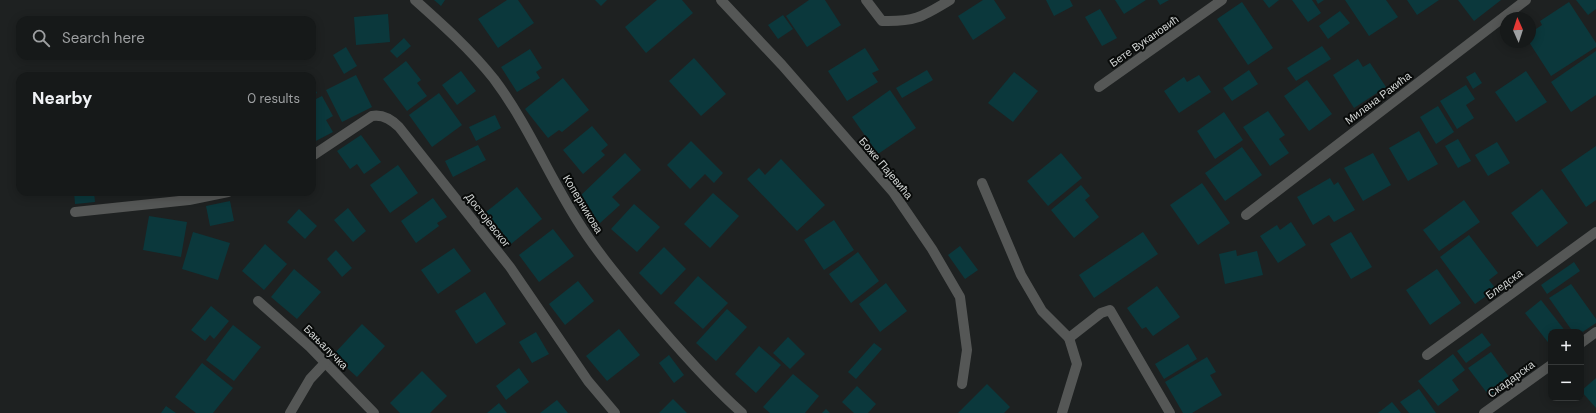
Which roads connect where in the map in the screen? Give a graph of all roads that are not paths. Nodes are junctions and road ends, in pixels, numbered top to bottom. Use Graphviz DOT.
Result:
graph roads {
  1 [pos="415,0"];
  2 [pos="721,0"];
  3 [pos="866,0"];
  4 [pos="950,0"];
  5 [pos="1222,0"];
  6 [pos="1526,0"];
  7 [pos="1099,87"];
  8 [pos="316,153"];
  9 [pos="982,183"];
  10 [pos="208,196"];
  11 [pos="75,212"];
  12 [pos="1246,215"];
  13 [pos="1596,232"];
  14 [pos="258,301"];
  15 [pos="1596,332"];
  16 [pos="1069,338"];
  17 [pos="1584,341"];
  18 [pos="1427,355"];
  19 [pos="325,362"];
  20 [pos="1548,367"];
  21 [pos="962,384"];
  22 [pos="290,413"];
  23 [pos="374,413"];
  24 [pos="615,413"];
  25 [pos="742,413"];
  26 [pos="1062,413"];
  27 [pos="1170,413"];
  28 [pos="1484,413"];
  1 -- 25 [label="street, Коперникова"];
  2 -- 21 [label="street, Боже Пајевића"];
  3 -- 4 [label="street"];
  5 -- 7 [label="street, Бете Вукановић"];
  6 -- 12 [label="street, Милана Ракића"];
  8 -- 24 [label="street, Достојевског"];
  9 -- 16 [label="street"];
  10 -- 11 [label="street"];
  13 -- 18 [label="street, Бледска"];
  14 -- 19 [label="street, Бањалучка"];
  15 -- 17 [label="street"];
  16 -- 26 [label="street"];
  16 -- 27 [label="street"];
  19 -- 22 [label="street"];
  19 -- 23 [label="street, Бањалучка"];
  20 -- 28 [label="street, Скадарска"];
}
